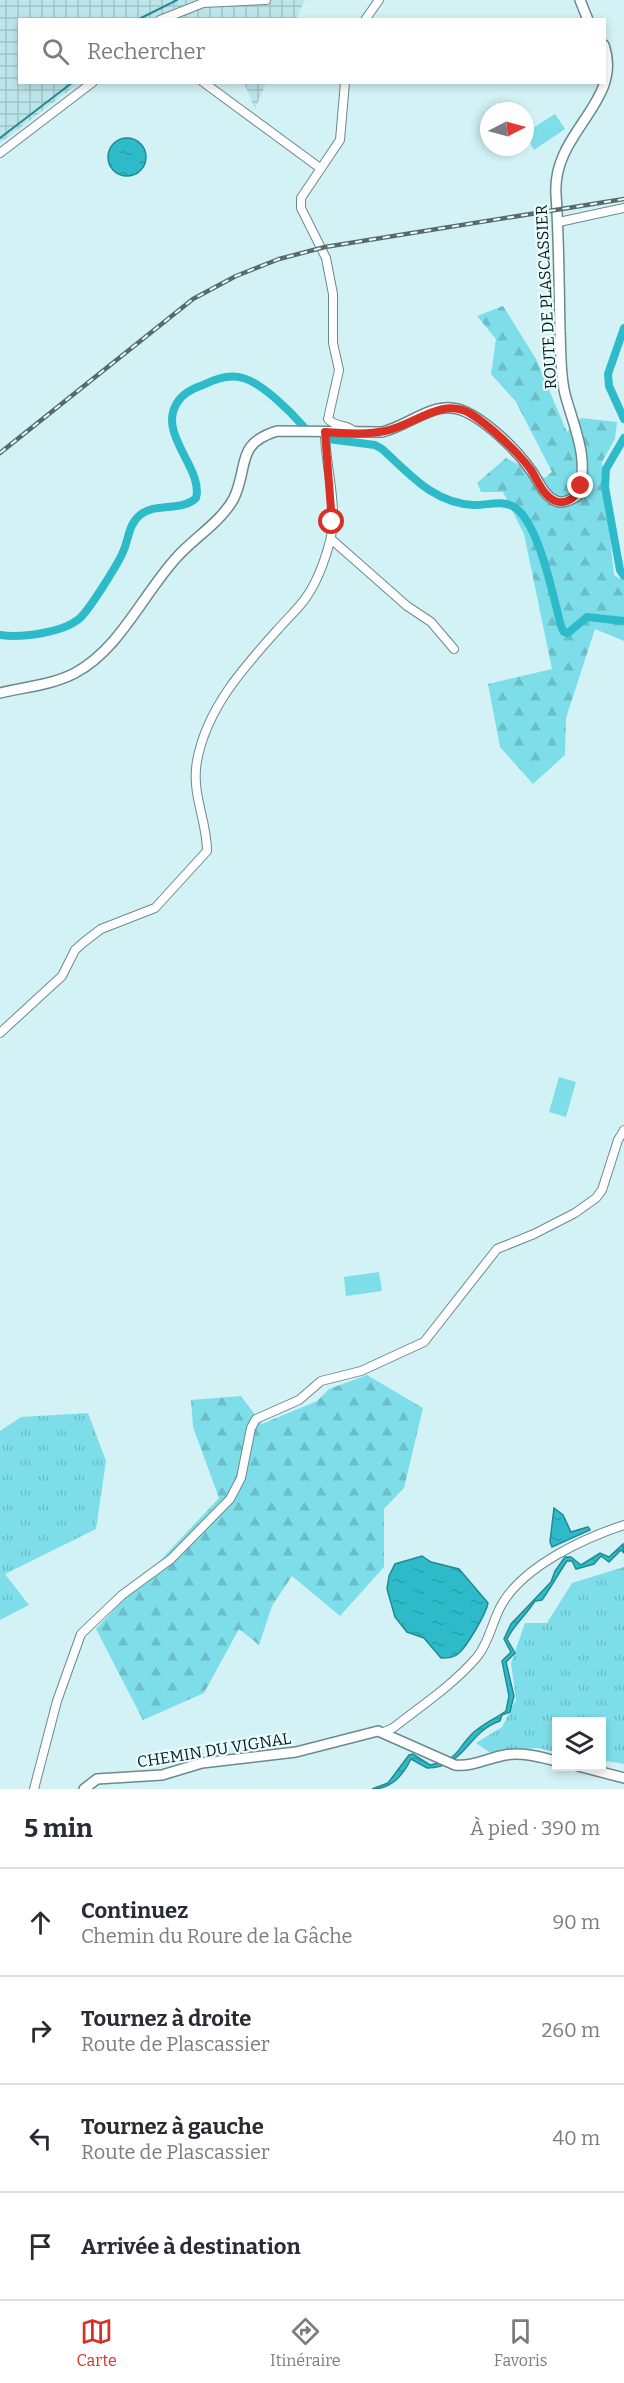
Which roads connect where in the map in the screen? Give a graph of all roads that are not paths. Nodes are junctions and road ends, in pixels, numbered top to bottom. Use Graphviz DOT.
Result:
graph roads {
  1 [pos="266,0"];
  2 [pos="379,0"];
  3 [pos="580,0"];
  4 [pos="165,18"];
  5 [pos="366,18"];
  6 [pos="587,18"];
  7 [pos="606,51"];
  8 [pos="90,84"];
  9 [pos="206,84"];
  10 [pos="345,84"];
  11 [pos="0,153"];
  12 [pos="320,168"];
  13 [pos="624,208"];
  14 [pos="559,222"];
  15 [pos="325,432"];
  16 [pos="357,434"];
  17 [pos="331,539"];
  18 [pos="454,649"];
  19 [pos="0,693"];
  20 [pos="0,1033"];
  21 [pos="624,1130"];
  22 [pos="624,1526"];
  23 [pos="384,1732"];
  24 [pos="552,1760"];
  25 [pos="595,1771"];
  26 [pos="624,1778"];
  27 [pos="34,1789"];
  28 [pos="84,1789"];
  1 -- 4 [label="street"];
  2 -- 5 [label="street"];
  3 -- 6 [label="street"];
  7 -- 14 [label="street, ROUTE DE PLASCASSIER"];
  8 -- 11 [label="street"];
  9 -- 12 [label="street"];
  10 -- 12 [label="street"];
  12 -- 16 [label="street"];
  13 -- 14 [label="street"];
  14 -- 16 [label="street, ROUTE DE PLASCASSIER"];
  15 -- 16 [label="street, ROUTE DE PLASCASSIER"];
  15 -- 17 [label="street"];
  15 -- 19 [label="street, ROUTE DE PLASCASSIER"];
  17 -- 18 [label="street"];
  17 -- 20 [label="street"];
  21 -- 27 [label="street"];
  22 -- 23 [label="street"];
  23 -- 24 [label="street"];
  23 -- 28 [label="street, CHEMIN DU VIGNAL"];
  25 -- 26 [label="street"];
}
